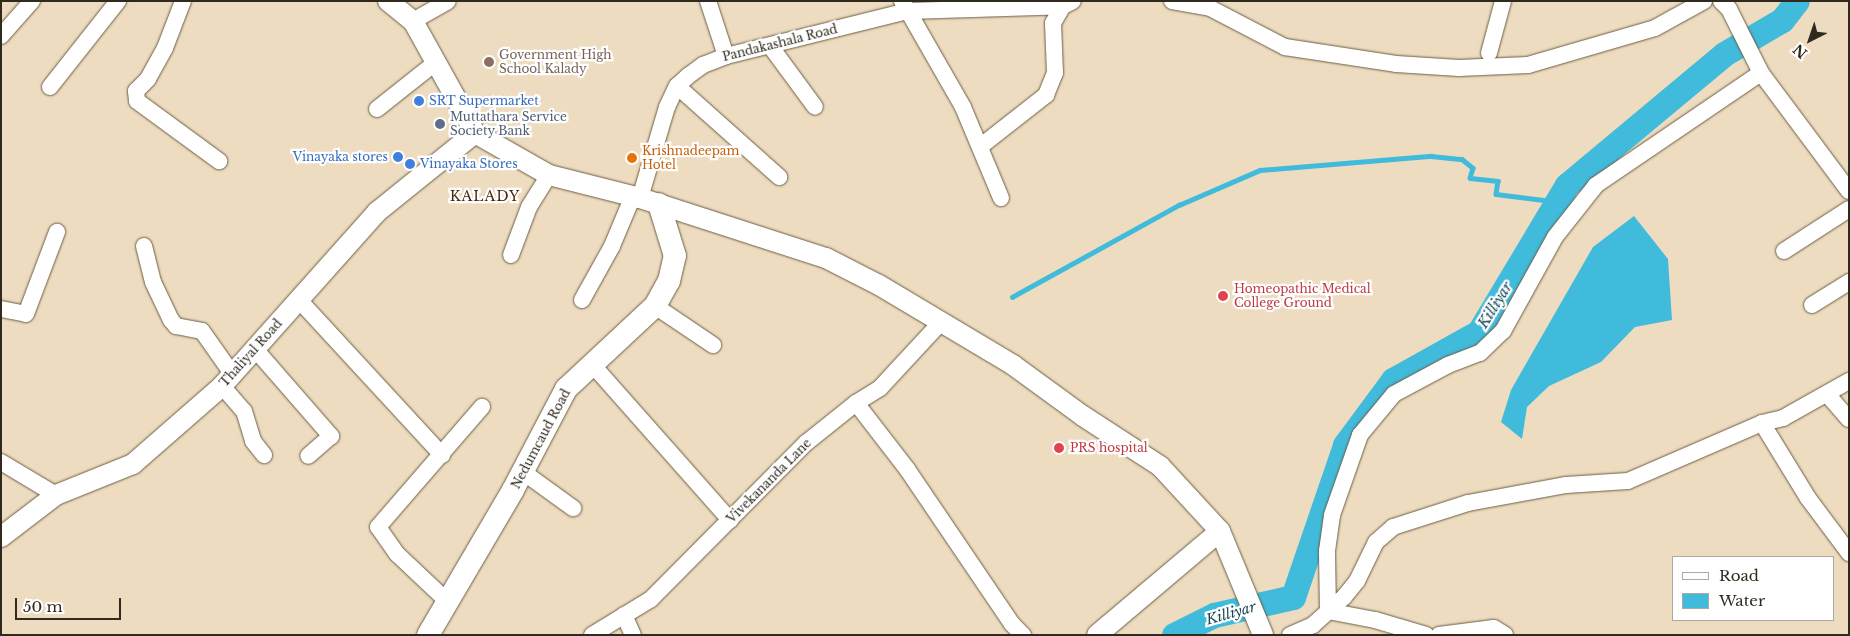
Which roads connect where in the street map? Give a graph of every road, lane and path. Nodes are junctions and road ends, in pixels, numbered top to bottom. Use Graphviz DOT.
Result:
graph roads {
  1 [pos="32,1"];
  2 [pos="118,1"];
  3 [pos="183,1"];
  4 [pos="388,1"];
  5 [pos="448,1"];
  6 [pos="708,1"];
  7 [pos="1172,1"];
  8 [pos="1503,1"];
  9 [pos="1704,1"];
  10 [pos="1068,4"];
  11 [pos="1725,5"];
  12 [pos="905,6"];
  13 [pos="413,21"];
  14 [pos="1,36"];
  15 [pos="772,47"];
  16 [pos="1489,53"];
  17 [pos="726,56"];
  18 [pos="436,63"];
  19 [pos="1761,73"];
  20 [pos="677,86"];
  21 [pos="50,87"];
  22 [pos="815,107"];
  23 [pos="377,109"];
  24 [pos="475,133"];
  25 [pos="981,146"];
  26 [pos="219,161"];
  27 [pos="549,175"];
  28 [pos="779,177"];
  29 [pos="1849,192"];
  30 [pos="1001,198"];
  31 [pos="644,200"];
  32 [pos="1849,209"];
  33 [pos="57,232"];
  34 [pos="144,246"];
  35 [pos="1784,251"];
  36 [pos="511,256"];
  37 [pos="1849,282"];
  38 [pos="299,300"];
  39 [pos="582,300"];
  40 [pos="655,306"];
  41 [pos="1812,306"];
  42 [pos="1,309"];
  43 [pos="942,321"];
  44 [pos="713,344"];
  45 [pos="255,349"];
  46 [pos="591,363"];
  47 [pos="228,380"];
  48 [pos="1849,380"];
  49 [pos="1827,394"];
  50 [pos="856,403"];
  51 [pos="482,407"];
  52 [pos="1849,419"];
  53 [pos="1762,423"];
  54 [pos="264,455"];
  55 [pos="442,455"];
  56 [pos="308,456"];
  57 [pos="1,462"];
  58 [pos="523,472"];
  59 [pos="56,495"];
  60 [pos="573,508"];
  61 [pos="730,520"];
  62 [pos="1220,531"];
  63 [pos="1,538"];
  64 [pos="1849,553"];
  65 [pos="448,602"];
  66 [pos="1328,611"];
  67 [pos="624,615"];
  68 [pos="1263,634"];
  69 [pos="428,635"];
  70 [pos="592,635"];
  71 [pos="633,635"];
  72 [pos="1023,635"];
  73 [pos="1097,635"];
  74 [pos="1290,635"];
  75 [pos="1426,635"];
  76 [pos="1439,635"];
  77 [pos="1505,635"];
  1 -- 14 [label="street"];
  2 -- 21 [label="street"];
  3 -- 26 [label="street"];
  4 -- 13 [label="street"];
  5 -- 13 [label="street"];
  6 -- 17 [label="street"];
  7 -- 9 [label="street"];
  8 -- 16 [label="street"];
  10 -- 12 [label="street, Pandakashala Road"];
  10 -- 25 [label="street"];
  11 -- 19 [label="street"];
  12 -- 15 [label="street, Pandakashala Road"];
  12 -- 25 [label="street"];
  13 -- 18 [label="street"];
  15 -- 17 [label="street, Pandakashala Road"];
  15 -- 22 [label="street"];
  17 -- 20 [label="street, Pandakashala Road"];
  18 -- 23 [label="street"];
  18 -- 24 [label="street"];
  19 -- 29 [label="street"];
  19 -- 66 [label="street"];
  20 -- 28 [label="street"];
  20 -- 31 [label="street, Pandakashala Road"];
  24 -- 27 [label="street"];
  24 -- 38 [label="street, Thaliyal Road"];
  25 -- 30 [label="street"];
  27 -- 31 [label="street"];
  27 -- 36 [label="street"];
  31 -- 39 [label="street, Pandakashala Road"];
  31 -- 40 [label="main road, Nedumcaud Road"];
  31 -- 43 [label="street"];
  32 -- 35 [label="street"];
  33 -- 42 [label="street"];
  34 -- 47 [label="street"];
  37 -- 41 [label="street"];
  38 -- 45 [label="street, Thaliyal Road"];
  38 -- 55 [label="street"];
  40 -- 44 [label="street"];
  40 -- 46 [label="main road, Nedumcaud Road"];
  43 -- 50 [label="street, Vivekananda Lane"];
  43 -- 62 [label="street"];
  45 -- 47 [label="street, Thaliyal Road"];
  45 -- 56 [label="street"];
  46 -- 58 [label="main road, Nedumcaud Road"];
  46 -- 61 [label="street"];
  47 -- 54 [label="street"];
  47 -- 59 [label="street, Thaliyal Road"];
  48 -- 49 [label="street"];
  49 -- 52 [label="street"];
  49 -- 53 [label="street"];
  50 -- 61 [label="street, Vivekananda Lane"];
  50 -- 72 [label="street"];
  51 -- 55 [label="street"];
  53 -- 64 [label="street"];
  53 -- 66 [label="street"];
  55 -- 65 [label="street"];
  57 -- 59 [label="street"];
  58 -- 60 [label="street"];
  58 -- 65 [label="main road, Nedumcaud Road"];
  59 -- 63 [label="street, Thaliyal Road"];
  61 -- 67 [label="street, Vivekananda Lane"];
  62 -- 68 [label="street"];
  62 -- 73 [label="street"];
  65 -- 69 [label="main road, Nedumcaud Road"];
  66 -- 74 [label="street"];
  66 -- 75 [label="street"];
  67 -- 70 [label="street, Vivekananda Lane"];
  67 -- 71 [label="street"];
  76 -- 77 [label="street"];
}
